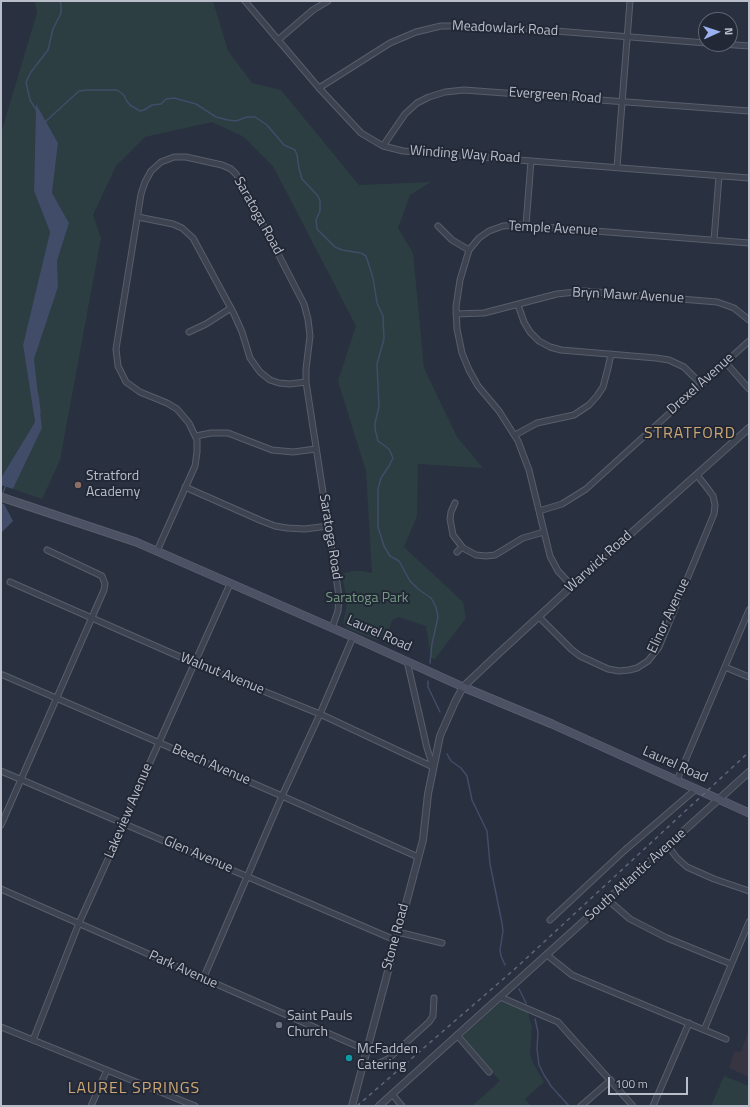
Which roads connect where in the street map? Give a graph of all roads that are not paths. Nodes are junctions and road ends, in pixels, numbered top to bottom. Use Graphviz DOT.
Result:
graph roads {
  1 [pos="245,1"];
  2 [pos="328,1"];
  3 [pos="630,1"];
  4 [pos="627,36"];
  5 [pos="278,40"];
  6 [pos="698,42"];
  7 [pos="738,45"];
  8 [pos="749,46"];
  9 [pos="319,88"];
  10 [pos="622,101"];
  11 [pos="749,111"];
  12 [pos="383,146"];
  13 [pos="531,161"];
  14 [pos="617,166"];
  15 [pos="719,176"];
  16 [pos="749,178"];
  17 [pos="138,217"];
  18 [pos="526,225"];
  19 [pos="438,226"];
  20 [pos="714,240"];
  21 [pos="749,243"];
  22 [pos="470,250"];
  23 [pos="518,305"];
  24 [pos="231,308"];
  25 [pos="456,314"];
  26 [pos="749,320"];
  27 [pos="189,332"];
  28 [pos="749,341"];
  29 [pos="611,354"];
  30 [pos="726,363"];
  31 [pos="306,382"];
  32 [pos="701,384"];
  33 [pos="749,389"];
  34 [pos="749,428"];
  35 [pos="515,435"];
  36 [pos="196,436"];
  37 [pos="316,449"];
  38 [pos="697,475"];
  39 [pos="185,488"];
  40 [pos="1,497"];
  41 [pos="455,503"];
  42 [pos="540,511"];
  43 [pos="328,526"];
  44 [pos="544,532"];
  45 [pos="462,547"];
  46 [pos="47,550"];
  47 [pos="157,551"];
  48 [pos="457,552"];
  49 [pos="10,582"];
  50 [pos="230,584"];
  51 [pos="572,586"];
  52 [pos="749,610"];
  53 [pos="539,616"];
  54 [pos="92,618"];
  55 [pos="332,628"];
  56 [pos="353,637"];
  57 [pos="407,661"];
  58 [pos="194,663"];
  59 [pos="725,667"];
  60 [pos="3,675"];
  61 [pos="749,677"];
  62 [pos="463,687"];
  63 [pos="57,698"];
  64 [pos="455,702"];
  65 [pos="320,714"];
  66 [pos="158,743"];
  67 [pos="433,767"];
  68 [pos="1,771"];
  69 [pos="749,772"];
  70 [pos="21,779"];
  71 [pos="677,780"];
  72 [pos="696,789"];
  73 [pos="282,796"];
  74 [pos="719,799"];
  75 [pos="749,813"];
  76 [pos="124,824"];
  77 [pos="1,825"];
  78 [pos="668,846"];
  79 [pos="418,857"];
  80 [pos="247,876"];
  81 [pos="1,889"];
  82 [pos="749,891"];
  83 [pos="608,900"];
  84 [pos="550,920"];
  85 [pos="749,922"];
  86 [pos="79,923"];
  87 [pos="398,932"];
  88 [pos="395,940"];
  89 [pos="442,943"];
  90 [pos="547,955"];
  91 [pos="731,964"];
  92 [pos="203,979"];
  93 [pos="500,997"];
  94 [pos="434,998"];
  95 [pos="688,1023"];
  96 [pos="1,1027"];
  97 [pos="704,1030"];
  98 [pos="457,1035"];
  99 [pos="726,1039"];
  100 [pos="33,1040"];
  101 [pos="366,1050"];
  102 [pos="362,1065"];
  103 [pos="107,1070"];
  104 [pos="489,1072"];
  105 [pos="611,1080"];
  106 [pos="392,1094"];
  107 [pos="351,1105"];
  108 [pos="92,1106"];
  109 [pos="195,1106"];
  110 [pos="379,1106"];
  111 [pos="402,1106"];
  112 [pos="581,1106"];
  113 [pos="633,1106"];
  114 [pos="653,1106"];
  1 -- 5 [label="street, Winding Way Road"];
  2 -- 5 [label="street"];
  3 -- 4 [label="street"];
  4 -- 6 [label="street, Meadowlark Road"];
  4 -- 9 [label="street, Meadowlark Road"];
  4 -- 10 [label="street"];
  5 -- 9 [label="street, Winding Way Road"];
  7 -- 8 [label="street"];
  9 -- 12 [label="street, Winding Way Road"];
  10 -- 11 [label="street, Evergreen Road"];
  10 -- 12 [label="street, Evergreen Road"];
  10 -- 14 [label="street"];
  12 -- 13 [label="street, Winding Way Road"];
  13 -- 14 [label="street, Winding Way Road"];
  13 -- 18 [label="street"];
  14 -- 15 [label="street, Winding Way Road"];
  15 -- 16 [label="street, Winding Way Road"];
  15 -- 20 [label="street"];
  17 -- 24 [label="street"];
  17 -- 31 [label="street, Saratoga Road"];
  17 -- 36 [label="street, Saratoga Road"];
  18 -- 20 [label="street, Temple Avenue"];
  18 -- 22 [label="street, Temple Avenue"];
  19 -- 22 [label="street"];
  20 -- 21 [label="street, Temple Avenue"];
  22 -- 25 [label="street, Temple Avenue"];
  23 -- 25 [label="street, Bryn Mawr Avenue"];
  23 -- 26 [label="street, Bryn Mawr Avenue"];
  23 -- 29 [label="street"];
  24 -- 27 [label="street"];
  24 -- 31 [label="street"];
  25 -- 35 [label="street, Temple Avenue"];
  28 -- 30 [label="street, Drexel Avenue"];
  29 -- 32 [label="street"];
  29 -- 35 [label="street"];
  30 -- 32 [label="street, Drexel Avenue"];
  30 -- 33 [label="street"];
  31 -- 37 [label="street, Saratoga Road"];
  32 -- 42 [label="street, Drexel Avenue"];
  34 -- 38 [label="street, Warwick Road"];
  35 -- 42 [label="street, Temple Avenue"];
  36 -- 37 [label="street"];
  36 -- 39 [label="street, Saratoga Road"];
  37 -- 43 [label="street, Saratoga Road"];
  38 -- 51 [label="street, Warwick Road"];
  38 -- 53 [label="street, Elinor Avenue"];
  39 -- 43 [label="street"];
  39 -- 47 [label="street, Saratoga Road"];
  40 -- 47 [label="main road, Laurel Road"];
  41 -- 45 [label="street"];
  42 -- 44 [label="street, Temple Avenue"];
  43 -- 55 [label="street, Saratoga Road"];
  44 -- 45 [label="street"];
  44 -- 51 [label="street, Temple Avenue"];
  45 -- 48 [label="street"];
  46 -- 54 [label="street"];
  47 -- 50 [label="main road, Laurel Road"];
  49 -- 54 [label="street, Walnut Avenue"];
  50 -- 55 [label="main road, Laurel Road"];
  50 -- 58 [label="street, Lakeview Avenue"];
  51 -- 53 [label="street, Warwick Road"];
  52 -- 59 [label="street"];
  53 -- 62 [label="street, Warwick Road"];
  54 -- 58 [label="street, Walnut Avenue"];
  54 -- 63 [label="street"];
  55 -- 56 [label="main road, Laurel Road"];
  56 -- 57 [label="main road, Laurel Road"];
  56 -- 65 [label="street"];
  57 -- 62 [label="main road, Laurel Road"];
  57 -- 67 [label="street, Stone Road"];
  58 -- 65 [label="street, Walnut Avenue"];
  58 -- 66 [label="street, Lakeview Avenue"];
  59 -- 61 [label="street"];
  59 -- 71 [label="street"];
  60 -- 63 [label="street, Beech Avenue"];
  62 -- 64 [label="street, Warwick Road"];
  62 -- 71 [label="main road, Laurel Road"];
  63 -- 66 [label="street, Beech Avenue"];
  63 -- 70 [label="street"];
  64 -- 67 [label="street, Stone Road"];
  65 -- 67 [label="street, Walnut Avenue"];
  65 -- 73 [label="street"];
  66 -- 73 [label="street, Beech Avenue"];
  66 -- 76 [label="street, Lakeview Avenue"];
  67 -- 79 [label="street, Stone Road"];
  68 -- 70 [label="street, Glen Avenue"];
  69 -- 74 [label="street, South Atlantic Avenue"];
  70 -- 76 [label="street, Glen Avenue"];
  70 -- 77 [label="street"];
  71 -- 72 [label="main road, Laurel Road"];
  72 -- 74 [label="main road, Laurel Road"];
  72 -- 84 [label="street"];
  73 -- 79 [label="street, Beech Avenue"];
  73 -- 80 [label="street"];
  74 -- 75 [label="main road, Laurel Road"];
  74 -- 78 [label="street, South Atlantic Avenue"];
  76 -- 80 [label="street, Glen Avenue"];
  76 -- 86 [label="street, Lakeview Avenue"];
  78 -- 82 [label="street"];
  78 -- 83 [label="street, South Atlantic Avenue"];
  79 -- 87 [label="street, Stone Road"];
  80 -- 88 [label="street, Glen Avenue"];
  80 -- 92 [label="street"];
  81 -- 86 [label="street, Park Avenue"];
  83 -- 90 [label="street, South Atlantic Avenue"];
  83 -- 91 [label="street"];
  85 -- 91 [label="street"];
  86 -- 92 [label="street, Park Avenue"];
  86 -- 100 [label="street, Lakeview Avenue"];
  87 -- 88 [label="street, Stone Road"];
  87 -- 89 [label="street"];
  88 -- 101 [label="street, Stone Road"];
  90 -- 93 [label="street, South Atlantic Avenue"];
  90 -- 95 [label="street"];
  91 -- 97 [label="street"];
  92 -- 101 [label="street, Park Avenue"];
  93 -- 98 [label="street, South Atlantic Avenue"];
  93 -- 105 [label="street"];
  94 -- 102 [label="street"];
  95 -- 97 [label="street"];
  95 -- 114 [label="street"];
  96 -- 100 [label="street"];
  97 -- 99 [label="street"];
  98 -- 104 [label="street"];
  98 -- 106 [label="street, South Atlantic Avenue"];
  100 -- 103 [label="street"];
  101 -- 102 [label="street, Stone Road"];
  102 -- 107 [label="street, Stone Road"];
  103 -- 108 [label="street"];
  103 -- 109 [label="street"];
  105 -- 112 [label="street"];
  105 -- 113 [label="street"];
  106 -- 110 [label="street, South Atlantic Avenue"];
  106 -- 111 [label="street"];
}
